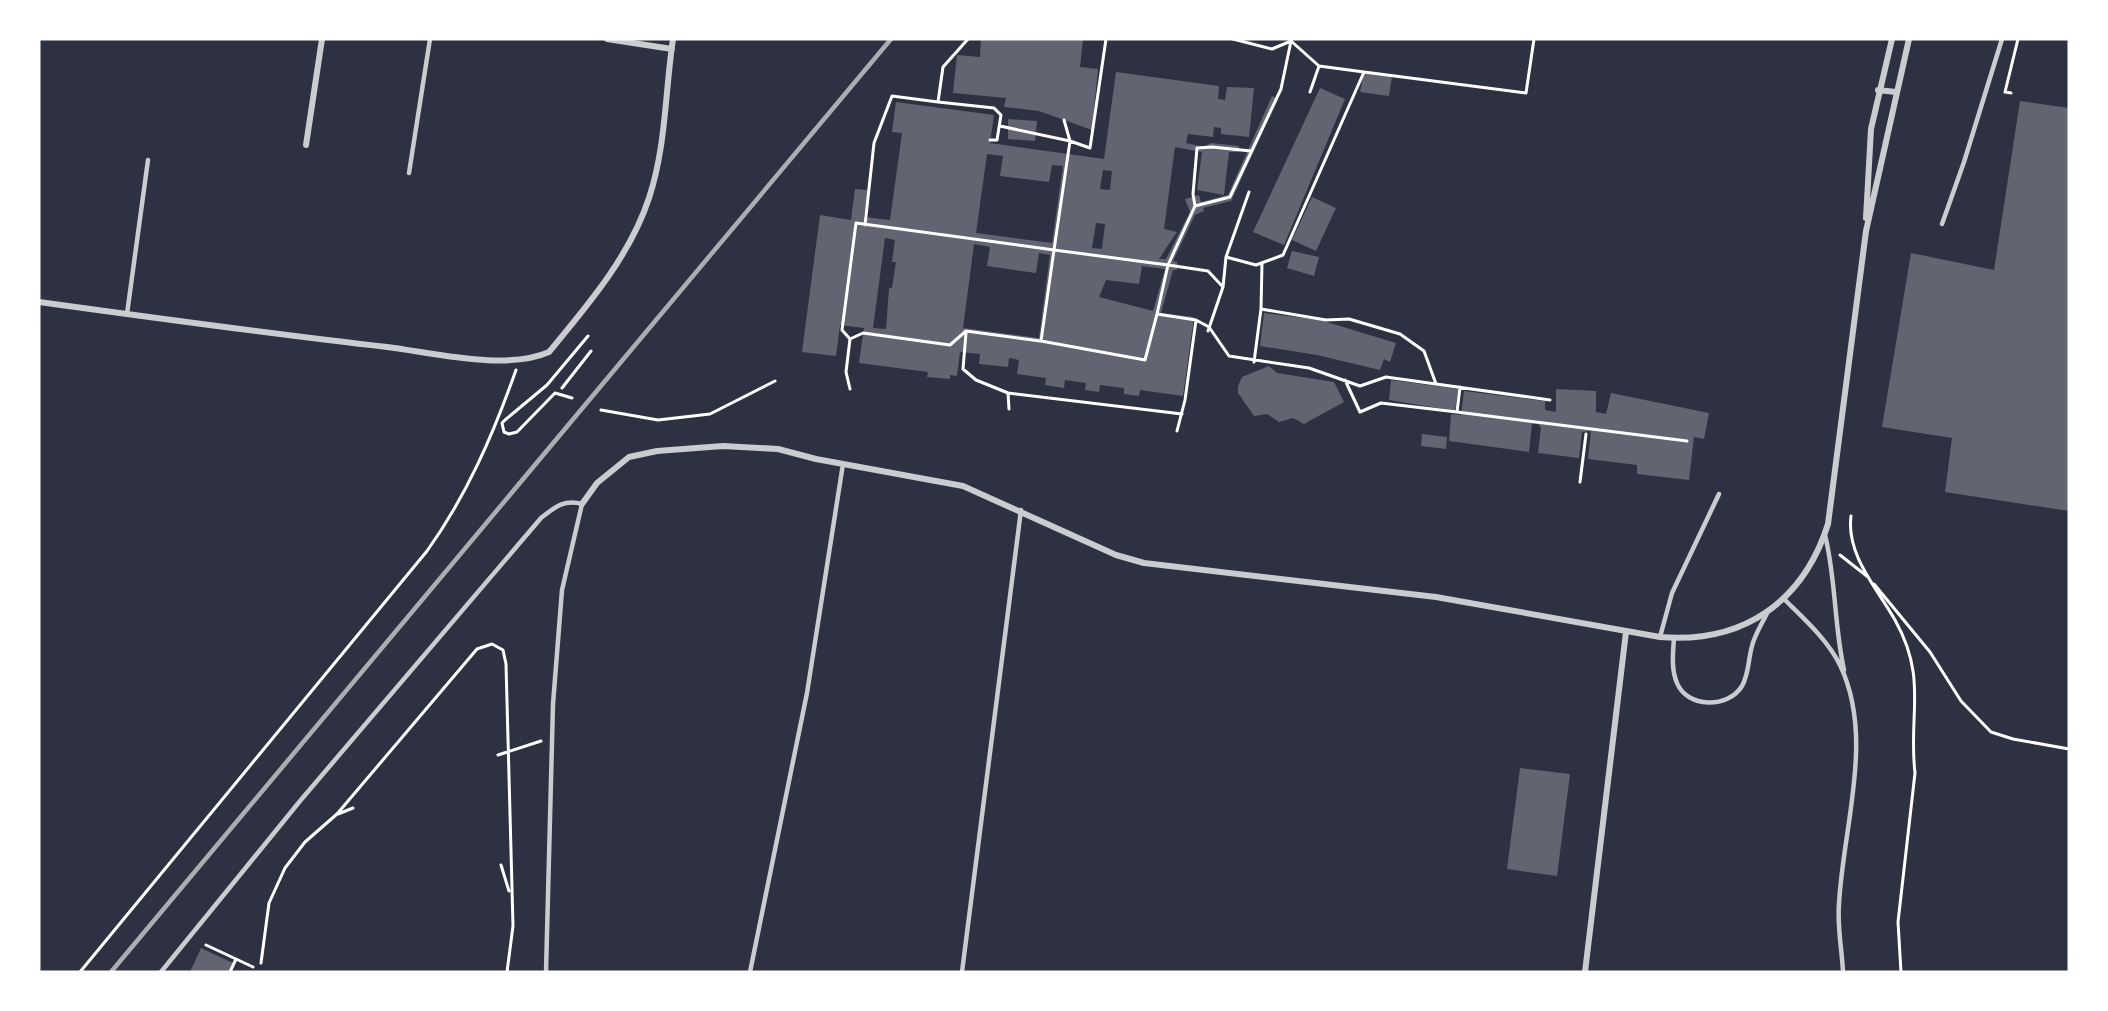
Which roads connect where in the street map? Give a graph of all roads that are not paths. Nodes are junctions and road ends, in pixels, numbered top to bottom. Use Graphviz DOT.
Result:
graph roads {
  1 [pos="322,39"];
  2 [pos="430,39"];
  3 [pos="607,39"];
  4 [pos="673,39"];
  5 [pos="1892,39"];
  6 [pos="1909,39"];
  7 [pos="2002,39"];
  8 [pos="672,49"];
  9 [pos="1878,90"];
  10 [pos="1896,92"];
  11 [pos="306,145"];
  12 [pos="148,160"];
  13 [pos="409,173"];
  14 [pos="1941,224"];
  15 [pos="1866,231"];
  16 [pos="39,302"];
  17 [pos="127,314"];
  18 [pos="843,464"];
  19 [pos="1719,494"];
  20 [pos="582,504"];
  21 [pos="1021,510"];
  22 [pos="1824,535"];
  23 [pos="1784,599"];
  24 [pos="1769,610"];
  25 [pos="1626,632"];
  26 [pos="1660,636"];
  27 [pos="1674,638"];
  28 [pos="1847,681"];
  29 [pos="161,972"];
  30 [pos="546,972"];
  31 [pos="750,972"];
  32 [pos="962,972"];
  33 [pos="1585,972"];
  34 [pos="1843,972"];
  1 -- 11 [label="street"];
  2 -- 13 [label="lane"];
  3 -- 8 [label="street"];
  4 -- 8 [label="street"];
  5 -- 9 [label="street"];
  6 -- 10 [label="street"];
  7 -- 14 [label="lane"];
  8 -- 17 [label="street"];
  9 -- 10 [label="street"];
  9 -- 15 [label="street"];
  10 -- 15 [label="street"];
  12 -- 17 [label="lane"];
  15 -- 22 [label="street"];
  16 -- 17 [label="street"];
  18 -- 20 [label="street"];
  18 -- 21 [label="street"];
  18 -- 31 [label="lane"];
  19 -- 26 [label="lane"];
  20 -- 29 [label="lane"];
  20 -- 30 [label="lane"];
  21 -- 25 [label="street"];
  21 -- 32 [label="lane"];
  22 -- 23 [label="street"];
  22 -- 28 [label="lane"];
  23 -- 24 [label="street"];
  23 -- 28 [label="lane"];
  24 -- 27 [label="street"];
  24 -- 27 [label="lane"];
  25 -- 26 [label="street"];
  25 -- 33 [label="street"];
  26 -- 27 [label="street"];
  28 -- 34 [label="lane"];
}
